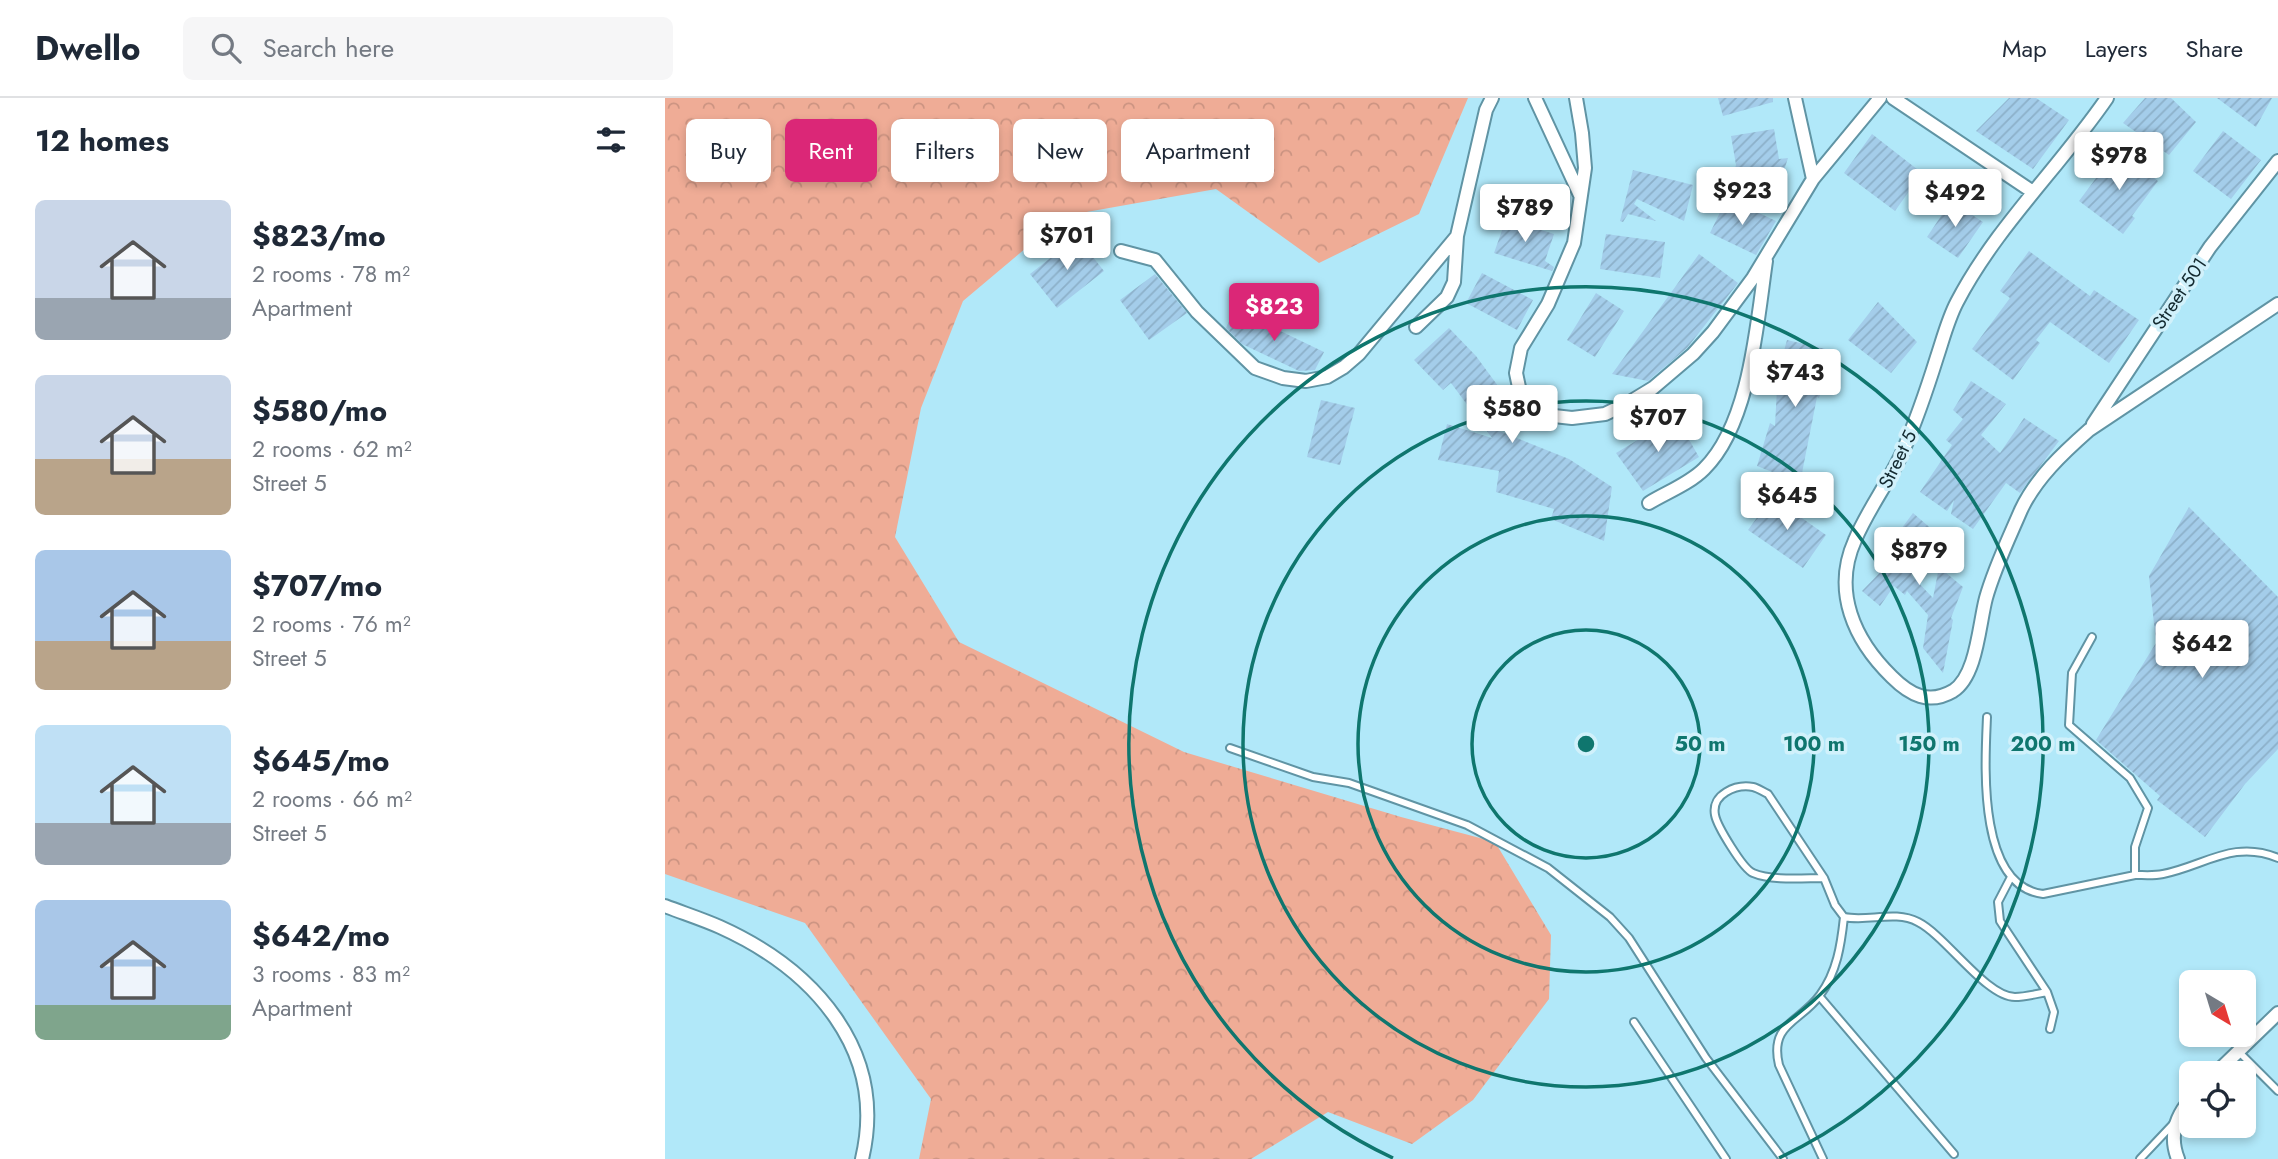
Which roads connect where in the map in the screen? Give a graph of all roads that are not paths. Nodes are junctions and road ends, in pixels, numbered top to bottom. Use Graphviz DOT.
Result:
graph roads {
  1 [pos="1492,98"];
  2 [pos="1535,98"];
  3 [pos="1576,98"];
  4 [pos="1795,98"];
  5 [pos="1880,98"];
  6 [pos="1893,98"];
  7 [pos="2107,98"];
  8 [pos="2278,161"];
  9 [pos="1813,179"];
  10 [pos="2033,192"];
  11 [pos="1580,195"];
  12 [pos="1457,236"];
  13 [pos="1121,250"];
  14 [pos="1766,257"];
  15 [pos="2278,304"];
  16 [pos="1416,327"];
  17 [pos="2089,430"];
  18 [pos="1649,503"];
  19 [pos="2092,637"];
  20 [pos="1987,717"];
  21 [pos="1230,748"];
  22 [pos="2278,858"];
  23 [pos="2135,875"];
  24 [pos="2011,877"];
  25 [pos="1824,878"];
  26 [pos="665,906"];
  27 [pos="1844,917"];
  28 [pos="2047,992"];
  29 [pos="1820,997"];
  30 [pos="2278,1013"];
  31 [pos="1634,1022"];
  32 [pos="2050,1029"];
  33 [pos="2238,1051"];
  34 [pos="2228,1061"];
  35 [pos="2278,1091"];
  36 [pos="2179,1116"];
  37 [pos="2175,1121"];
  38 [pos="1954,1154"];
  39 [pos="862,1159"];
  40 [pos="1726,1159"];
  41 [pos="1783,1159"];
  42 [pos="1823,1159"];
  43 [pos="2140,1159"];
  44 [pos="2178,1159"];
  1 -- 12 [label="street"];
  2 -- 11 [label="street"];
  3 -- 11 [label="street"];
  4 -- 9 [label="street"];
  5 -- 9 [label="street"];
  6 -- 10 [label="street"];
  7 -- 10 [label="street, Street 5"];
  8 -- 17 [label="street, Street 501"];
  9 -- 14 [label="street"];
  10 -- 17 [label="street, Street 5"];
  11 -- 14 [label="street"];
  12 -- 13 [label="street"];
  12 -- 16 [label="street"];
  14 -- 18 [label="street"];
  15 -- 17 [label="street, Street 5"];
  19 -- 23 [label="lane"];
  20 -- 24 [label="lane"];
  21 -- 41 [label="lane"];
  22 -- 23 [label="lane"];
  23 -- 24 [label="lane"];
  24 -- 28 [label="lane"];
  25 -- 25 [label="lane"];
  25 -- 27 [label="lane"];
  26 -- 39 [label="street"];
  27 -- 28 [label="lane"];
  27 -- 29 [label="lane"];
  28 -- 32 [label="lane"];
  29 -- 38 [label="lane"];
  29 -- 42 [label="lane"];
  30 -- 33 [label="street"];
  31 -- 40 [label="lane"];
  33 -- 34 [label="street"];
  33 -- 35 [label="lane"];
  36 -- 37 [label="street"];
  37 -- 43 [label="lane"];
  37 -- 44 [label="street"];
}
